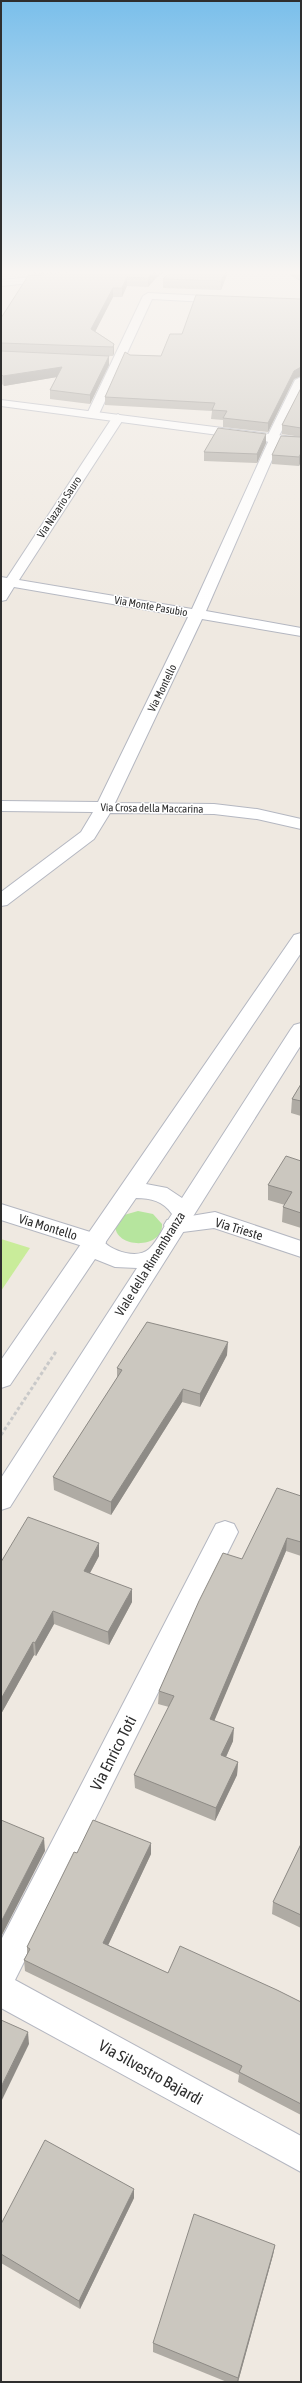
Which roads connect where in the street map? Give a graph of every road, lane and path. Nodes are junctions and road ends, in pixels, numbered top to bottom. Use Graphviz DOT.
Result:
graph roads {
  1 [pos="108,383"];
  2 [pos="299,383"];
  3 [pos="1,403"];
  4 [pos="93,414"];
  5 [pos="118,418"];
  6 [pos="273,439"];
  7 [pos="301,442"];
  8 [pos="6,581"];
  9 [pos="1,597"];
  10 [pos="197,614"];
  11 [pos="301,632"];
  12 [pos="1,806"];
  13 [pos="104,806"];
  14 [pos="301,824"];
  15 [pos="1,901"];
  16 [pos="301,938"];
  17 [pos="301,1029"];
  18 [pos="129,1192"];
  19 [pos="1,1212"];
  20 [pos="179,1219"];
  21 [pos="94,1243"];
  22 [pos="301,1249"];
  23 [pos="156,1255"];
  24 [pos="60,1346"];
  25 [pos="1,1379"];
  26 [pos="1,1435"];
  27 [pos="1,1500"];
  28 [pos="225,1532"];
  29 [pos="1,1973"];
  30 [pos="1,1990"];
  31 [pos="301,2155"];
  1 -- 4 [label="street"];
  2 -- 6 [label="street, Via Montello"];
  3 -- 4 [label="street"];
  4 -- 5 [label="street"];
  5 -- 6 [label="street"];
  5 -- 8 [label="street, Via Nazario Sauro"];
  6 -- 7 [label="street"];
  6 -- 10 [label="street, Via Montello"];
  8 -- 9 [label="street, Via Nazario Sauro"];
  8 -- 10 [label="street, Via Monte Pasubio"];
  10 -- 11 [label="street, Via Monte Pasubio"];
  10 -- 13 [label="street, Via Montello"];
  12 -- 13 [label="street, Via Crosa della Maccarina"];
  13 -- 14 [label="street, Via Crosa della Maccarina"];
  13 -- 15 [label="street, Via Montello"];
  16 -- 18 [label="street"];
  17 -- 20 [label="street, Viale della Rimembranza"];
  18 -- 20 [label="street"];
  18 -- 21 [label="street"];
  19 -- 21 [label="street, Via Montello"];
  20 -- 22 [label="street, Via Trieste"];
  20 -- 23 [label="street, Viale della Rimembranza"];
  21 -- 23 [label="street"];
  21 -- 25 [label="street"];
  23 -- 27 [label="street, Viale della Rimembranza"];
  24 -- 26 [label="path"];
  28 -- 29 [label="street, Via Enrico Toti"];
  30 -- 31 [label="street, Via Silvestro Bajardi"];
}
